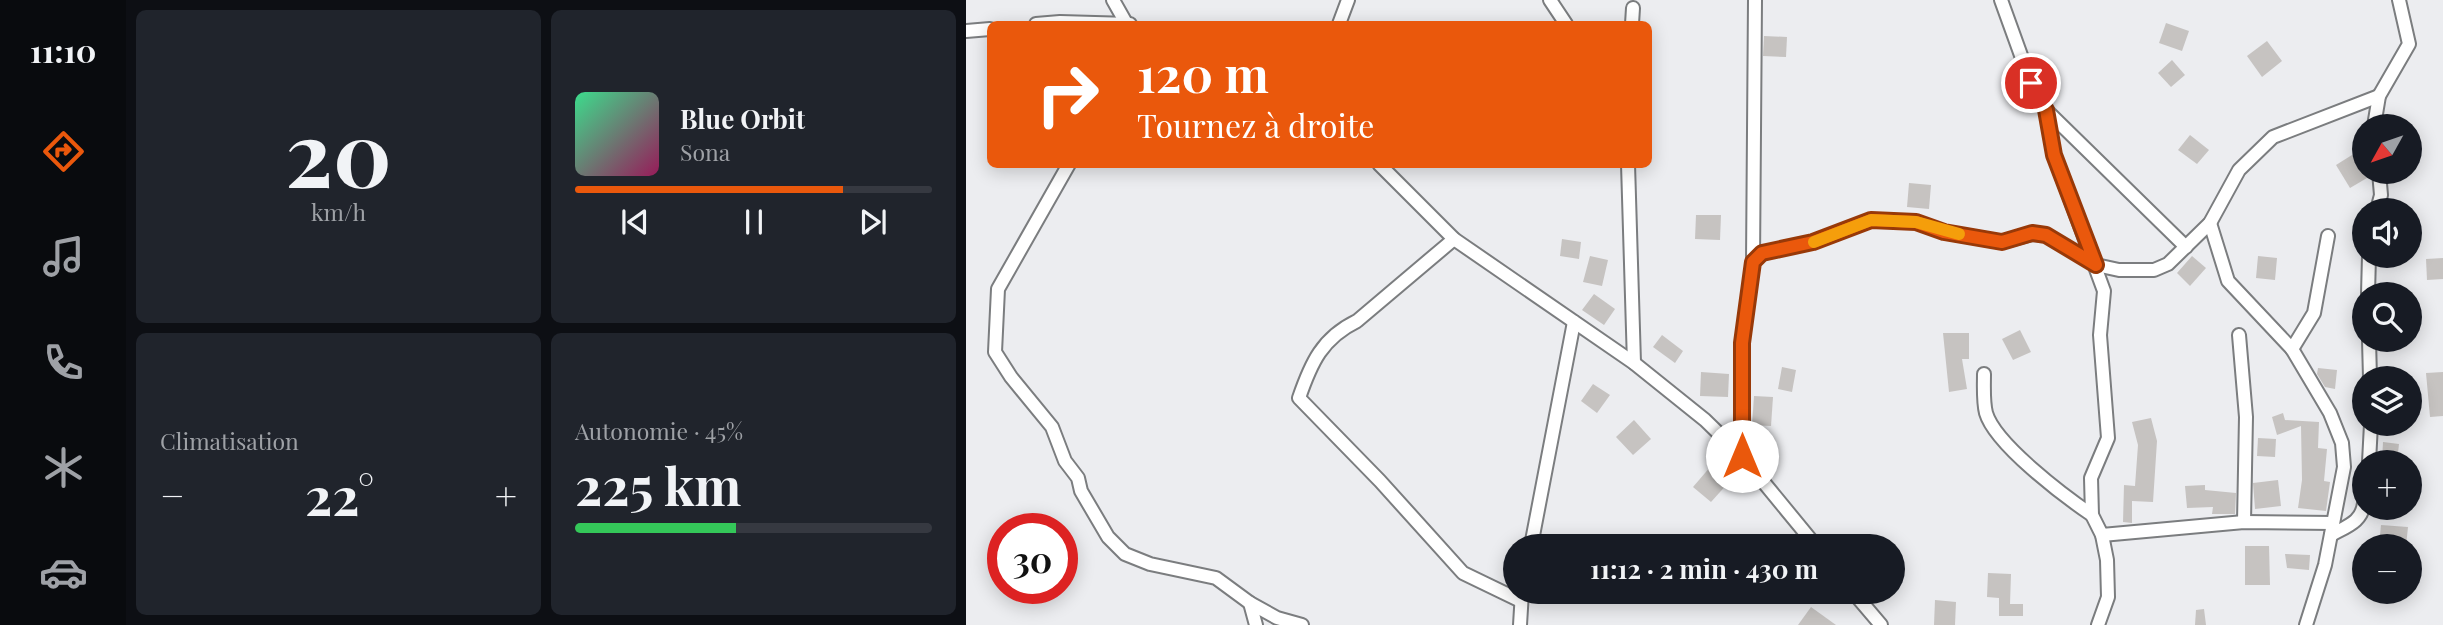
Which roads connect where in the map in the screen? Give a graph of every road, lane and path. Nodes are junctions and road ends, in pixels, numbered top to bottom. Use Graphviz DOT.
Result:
graph roads {
  1 [pos="1113,0"];
  2 [pos="1348,0"];
  3 [pos="1550,0"];
  4 [pos="1755,0"];
  5 [pos="2001,0"];
  6 [pos="2399,0"];
  7 [pos="1633,8"];
  8 [pos="1126,21"];
  9 [pos="1340,21"];
  10 [pos="1564,21"];
  11 [pos="1632,21"];
  12 [pos="987,29"];
  13 [pos="966,31"];
  14 [pos="2379,96"];
  15 [pos="2046,110"];
  16 [pos="2376,114"];
  17 [pos="1067,168"];
  18 [pos="1383,168"];
  19 [pos="1628,168"];
  20 [pos="2210,223"];
  21 [pos="2328,236"];
  22 [pos="1454,239"];
  23 [pos="2186,247"];
  24 [pos="1753,262"];
  25 [pos="2096,265"];
  26 [pos="1574,322"];
  27 [pos="2239,335"];
  28 [pos="2292,349"];
  29 [pos="1634,363"];
  30 [pos="1984,374"];
  31 [pos="1742,456"];
  32 [pos="2092,514"];
  33 [pos="2357,520"];
  34 [pos="2244,522"];
  35 [pos="2332,529"];
  36 [pos="1533,534"];
  37 [pos="1806,534"];
  38 [pos="2102,535"];
  39 [pos="1503,589"];
  40 [pos="1250,603"];
  41 [pos="1521,604"];
  42 [pos="1863,604"];
  43 [pos="1256,625"];
  44 [pos="1302,625"];
  45 [pos="1520,625"];
  46 [pos="1881,625"];
  47 [pos="2098,625"];
  48 [pos="2306,625"];
  1 -- 8 [label="street"];
  2 -- 9 [label="street"];
  3 -- 10 [label="street"];
  4 -- 24 [label="street"];
  5 -- 15 [label="street"];
  6 -- 14 [label="street"];
  7 -- 11 [label="street"];
  12 -- 13 [label="street"];
  14 -- 16 [label="street"];
  14 -- 20 [label="street"];
  15 -- 23 [label="street"];
  15 -- 25 [label="street"];
  17 -- 40 [label="street"];
  18 -- 22 [label="street"];
  19 -- 29 [label="street"];
  20 -- 23 [label="street"];
  20 -- 28 [label="street"];
  21 -- 28 [label="street"];
  22 -- 26 [label="street"];
  22 -- 39 [label="street"];
  23 -- 25 [label="street"];
  24 -- 25 [label="street"];
  24 -- 31 [label="street"];
  25 -- 32 [label="street"];
  26 -- 29 [label="street"];
  26 -- 36 [label="street"];
  27 -- 34 [label="street"];
  28 -- 35 [label="street"];
  29 -- 31 [label="street"];
  30 -- 32 [label="street"];
  31 -- 37 [label="street"];
  32 -- 38 [label="street"];
  33 -- 35 [label="street"];
  34 -- 35 [label="street"];
  34 -- 38 [label="street"];
  35 -- 48 [label="street"];
  38 -- 47 [label="street"];
  40 -- 43 [label="street"];
  40 -- 44 [label="street"];
  41 -- 45 [label="street"];
  42 -- 46 [label="street"];
}
